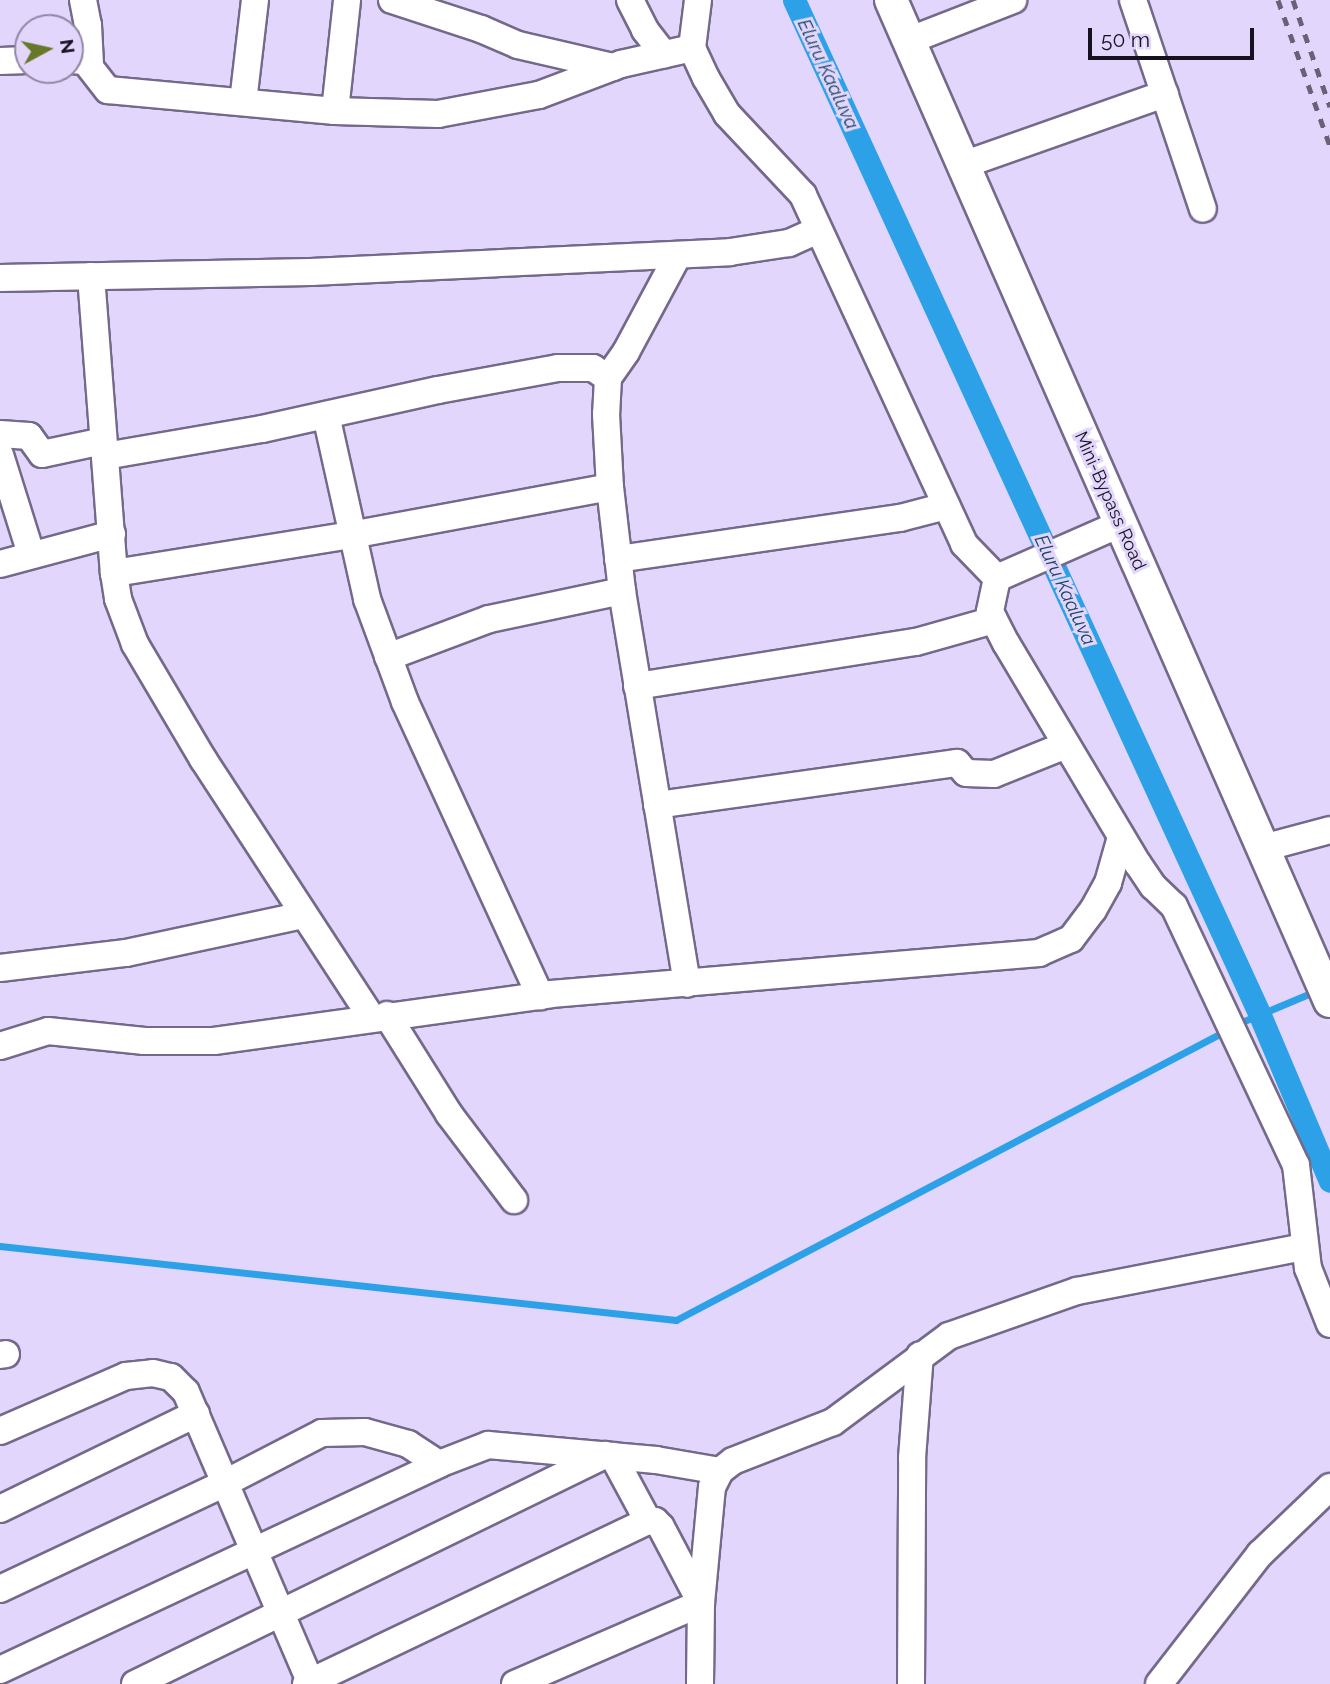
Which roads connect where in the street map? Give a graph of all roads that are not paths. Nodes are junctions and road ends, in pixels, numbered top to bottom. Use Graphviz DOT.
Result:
graph roads {
  1 [pos="83,0"];
  2 [pos="255,0"];
  3 [pos="347,0"];
  4 [pos="392,0"];
  5 [pos="629,0"];
  6 [pos="698,0"];
  7 [pos="891,0"];
  8 [pos="1013,0"];
  9 [pos="1133,0"];
  10 [pos="908,41"];
  11 [pos="84,46"];
  12 [pos="692,48"];
  13 [pos="664,54"];
  14 [pos="84,67"];
  15 [pos="613,67"];
  16 [pos="1165,94"];
  17 [pos="243,102"];
  18 [pos="335,111"];
  19 [pos="963,165"];
  20 [pos="1203,209"];
  21 [pos="818,230"];
  22 [pos="678,255"];
  23 [pos="91,276"];
  24 [pos="0,278"];
  25 [pos="608,378"];
  26 [pos="326,415"];
  27 [pos="0,434"];
  28 [pos="104,449"];
  29 [pos="0,455"];
  30 [pos="610,486"];
  31 [pos="946,506"];
  32 [pos="1120,524"];
  33 [pos="112,534"];
  34 [pos="351,535"];
  35 [pos="31,554"];
  36 [pos="618,559"];
  37 [pos="0,564"];
  38 [pos="114,573"];
  39 [pos="997,578"];
  40 [pos="622,591"];
  41 [pos="994,620"];
  42 [pos="388,657"];
  43 [pos="637,686"];
  44 [pos="1066,745"];
  45 [pos="657,805"];
  46 [pos="1330,830"];
  47 [pos="1121,838"];
  48 [pos="1265,853"];
  49 [pos="304,915"];
  50 [pos="0,968"];
  51 [pos="687,984"];
  52 [pos="540,996"];
  53 [pos="1330,1001"];
  54 [pos="380,1017"];
  55 [pos="0,1046"];
  56 [pos="514,1200"];
  57 [pos="1304,1247"];
  58 [pos="1330,1324"];
  59 [pos="920,1355"];
  60 [pos="196,1414"];
  61 [pos="0,1431"];
  62 [pos="609,1456"];
  63 [pos="439,1464"];
  64 [pos="720,1471"];
  65 [pos="225,1483"];
  66 [pos="1330,1487"];
  67 [pos="0,1509"];
  68 [pos="648,1521"];
  69 [pos="255,1552"];
  70 [pos="0,1589"];
  71 [pos="701,1603"];
  72 [pos="281,1615"];
  73 [pos="0,1670"];
  74 [pos="309,1683"];
  75 [pos="135,1684"];
  76 [pos="515,1684"];
  77 [pos="700,1684"];
  78 [pos="911,1684"];
  79 [pos="1159,1684"];
  1 -- 11 [label="street"];
  2 -- 17 [label="street"];
  3 -- 18 [label="street"];
  4 -- 15 [label="street"];
  5 -- 13 [label="street"];
  6 -- 12 [label="street"];
  7 -- 10 [label="main road, Mini-Bypass Road"];
  8 -- 10 [label="street"];
  9 -- 16 [label="street"];
  10 -- 19 [label="main road, Mini-Bypass Road"];
  12 -- 13 [label="street"];
  12 -- 21 [label="street"];
  13 -- 15 [label="street"];
  14 -- 17 [label="street"];
  15 -- 18 [label="street"];
  16 -- 19 [label="street"];
  16 -- 20 [label="street"];
  17 -- 18 [label="street"];
  19 -- 32 [label="main road, Mini-Bypass Road"];
  21 -- 22 [label="street"];
  21 -- 31 [label="street"];
  22 -- 23 [label="street"];
  22 -- 25 [label="street"];
  23 -- 24 [label="street"];
  23 -- 28 [label="street"];
  25 -- 26 [label="street"];
  25 -- 30 [label="street"];
  26 -- 28 [label="street"];
  26 -- 34 [label="street"];
  27 -- 28 [label="street"];
  28 -- 33 [label="street"];
  29 -- 35 [label="street"];
  30 -- 34 [label="street"];
  30 -- 36 [label="street"];
  31 -- 36 [label="street"];
  31 -- 39 [label="street"];
  32 -- 39 [label="street"];
  32 -- 48 [label="main road, Mini-Bypass Road"];
  33 -- 35 [label="street"];
  33 -- 38 [label="street"];
  34 -- 38 [label="street"];
  34 -- 42 [label="street"];
  35 -- 37 [label="street"];
  36 -- 40 [label="street"];
  38 -- 49 [label="street"];
  39 -- 41 [label="street"];
  40 -- 42 [label="street"];
  40 -- 43 [label="street"];
  41 -- 43 [label="street"];
  41 -- 44 [label="street"];
  42 -- 52 [label="street"];
  43 -- 45 [label="street"];
  44 -- 45 [label="street"];
  44 -- 47 [label="street"];
  45 -- 51 [label="street"];
  46 -- 48 [label="street"];
  47 -- 51 [label="street"];
  47 -- 57 [label="street"];
  48 -- 53 [label="main road, Mini-Bypass Road"];
  49 -- 50 [label="street"];
  49 -- 54 [label="street"];
  51 -- 52 [label="street"];
  52 -- 54 [label="street"];
  54 -- 55 [label="street"];
  54 -- 56 [label="street"];
  57 -- 58 [label="street"];
  57 -- 59 [label="street"];
  59 -- 64 [label="street"];
  59 -- 78 [label="street"];
  60 -- 61 [label="street"];
  60 -- 65 [label="street"];
  60 -- 67 [label="street"];
  62 -- 63 [label="street"];
  62 -- 64 [label="street"];
  62 -- 68 [label="street"];
  62 -- 72 [label="street"];
  63 -- 65 [label="street"];
  63 -- 69 [label="street"];
  64 -- 71 [label="street"];
  65 -- 69 [label="street"];
  65 -- 70 [label="street"];
  66 -- 79 [label="street"];
  68 -- 71 [label="street"];
  68 -- 74 [label="street"];
  69 -- 72 [label="street"];
  69 -- 73 [label="street"];
  71 -- 76 [label="street"];
  71 -- 77 [label="street"];
  72 -- 74 [label="street"];
  72 -- 75 [label="street"];
}
